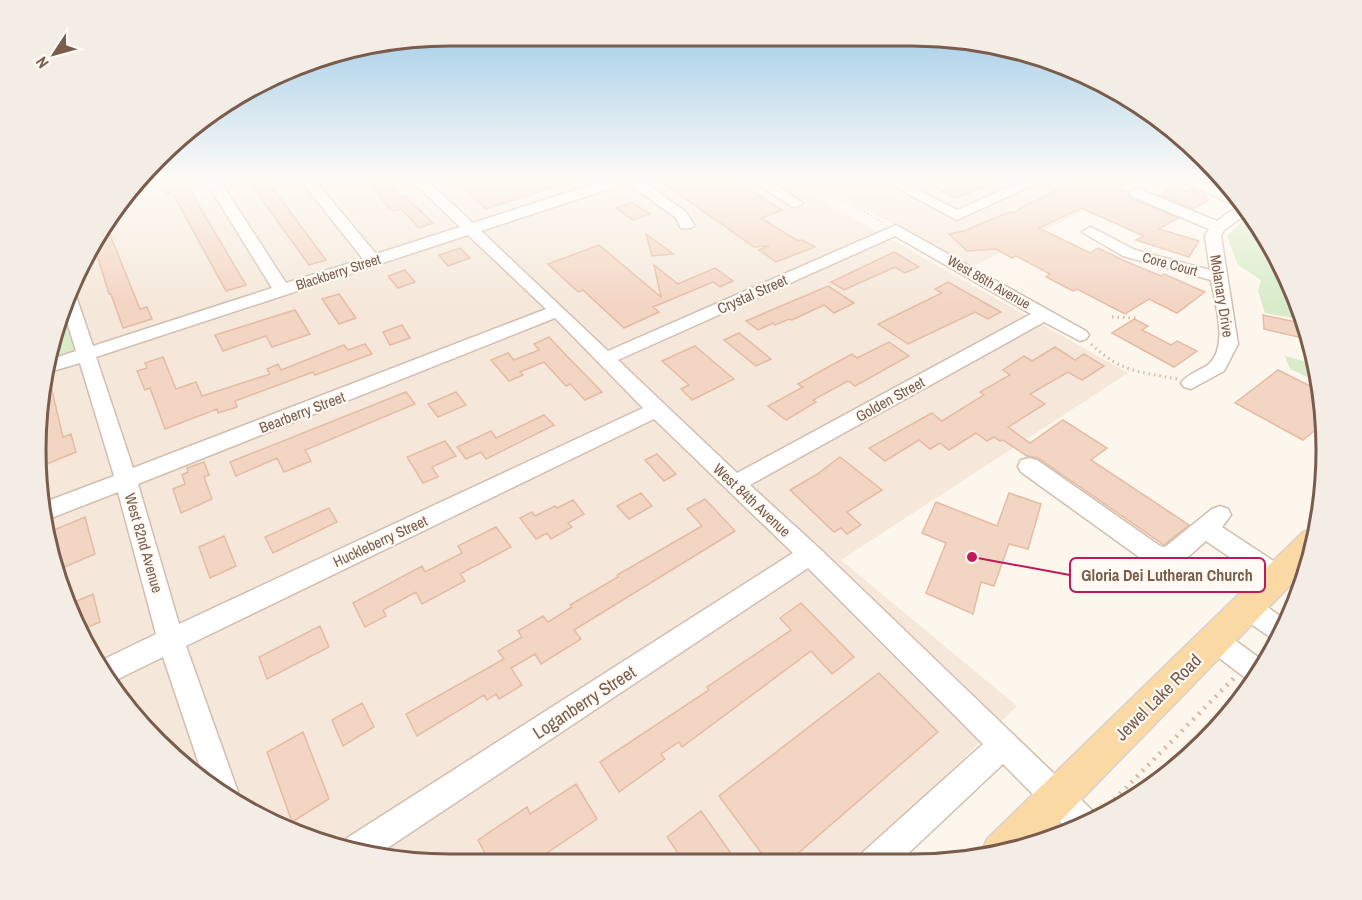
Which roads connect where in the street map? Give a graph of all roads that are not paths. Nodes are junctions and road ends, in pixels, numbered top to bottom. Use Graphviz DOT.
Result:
graph roads {
  1 [pos="238,220"];
  2 [pos="340,220"];
  3 [pos="460,220"];
  4 [pos="500,220"];
  5 [pos="684,220"];
  6 [pos="1201,220"];
  7 [pos="1228,220"];
  8 [pos="686,225"];
  9 [pos="1218,227"];
  10 [pos="470,230"];
  11 [pos="896,230"];
  12 [pos="1090,232"];
  13 [pos="373,261"];
  14 [pos="1219,277"];
  15 [pos="282,290"];
  16 [pos="72,309"];
  17 [pos="558,311"];
  18 [pos="1045,314"];
  19 [pos="1080,335"];
  20 [pos="87,354"];
  21 [pos="607,358"];
  22 [pos="56,364"];
  23 [pos="1191,383"];
  24 [pos="656,410"];
  25 [pos="1029,466"];
  26 [pos="126,480"];
  27 [pos="736,483"];
  28 [pos="51,509"];
  29 [pos="1302,553"];
  30 [pos="810,554"];
  31 [pos="1278,577"];
  32 [pos="1247,607"];
  33 [pos="1275,627"];
  34 [pos="171,640"];
  35 [pos="1215,640"];
  36 [pos="111,668"];
  37 [pos="1251,668"];
  38 [pos="1003,745"];
  39 [pos="218,779"];
  40 [pos="1056,798"];
  41 [pos="1085,814"];
  42 [pos="1013,841"];
  43 [pos="365,845"];
  44 [pos="884,854"];
  1 -- 15 [label="street"];
  2 -- 13 [label="street"];
  3 -- 10 [label="street, West 84th Avenue"];
  4 -- 10 [label="street, Blackberry Street"];
  5 -- 8 [label="street"];
  6 -- 9 [label="street"];
  7 -- 9 [label="street"];
  9 -- 14 [label="street, Molanary Drive"];
  10 -- 13 [label="street, Blackberry Street"];
  10 -- 17 [label="street, West 84th Avenue"];
  11 -- 18 [label="street, West 86th Avenue"];
  11 -- 21 [label="street, Crystal Street"];
  12 -- 14 [label="street, Core Court"];
  13 -- 15 [label="street, Blackberry Street"];
  14 -- 23 [label="street, Molanary Drive"];
  15 -- 20 [label="street, Blackberry Street"];
  16 -- 20 [label="street, West 82nd Avenue"];
  17 -- 21 [label="street, West 84th Avenue"];
  17 -- 26 [label="street, Bearberry Street"];
  18 -- 19 [label="street, West 86th Avenue"];
  18 -- 27 [label="street, Golden Street"];
  20 -- 22 [label="street, Blackberry Street"];
  20 -- 26 [label="street, West 82nd Avenue"];
  21 -- 24 [label="street, West 84th Avenue"];
  24 -- 27 [label="street, West 84th Avenue"];
  24 -- 34 [label="street, Huckleberry Street"];
  25 -- 31 [label="street"];
  26 -- 28 [label="street, Bearberry Street"];
  26 -- 34 [label="street, West 82nd Avenue"];
  27 -- 30 [label="street, West 84th Avenue"];
  29 -- 31 [label="main road, Jewel Lake Road"];
  30 -- 38 [label="street, West 84th Avenue"];
  30 -- 43 [label="street, Loganberry Street"];
  31 -- 32 [label="main road, Jewel Lake Road"];
  32 -- 33 [label="street"];
  32 -- 35 [label="main road, Jewel Lake Road"];
  34 -- 36 [label="street, Huckleberry Street"];
  34 -- 39 [label="street, West 82nd Avenue"];
  35 -- 37 [label="street"];
  35 -- 40 [label="main road, Jewel Lake Road"];
  38 -- 40 [label="street, West 84th Avenue"];
  38 -- 44 [label="street"];
  40 -- 41 [label="street, West 84th Avenue"];
  40 -- 42 [label="main road, Jewel Lake Road"];
}
